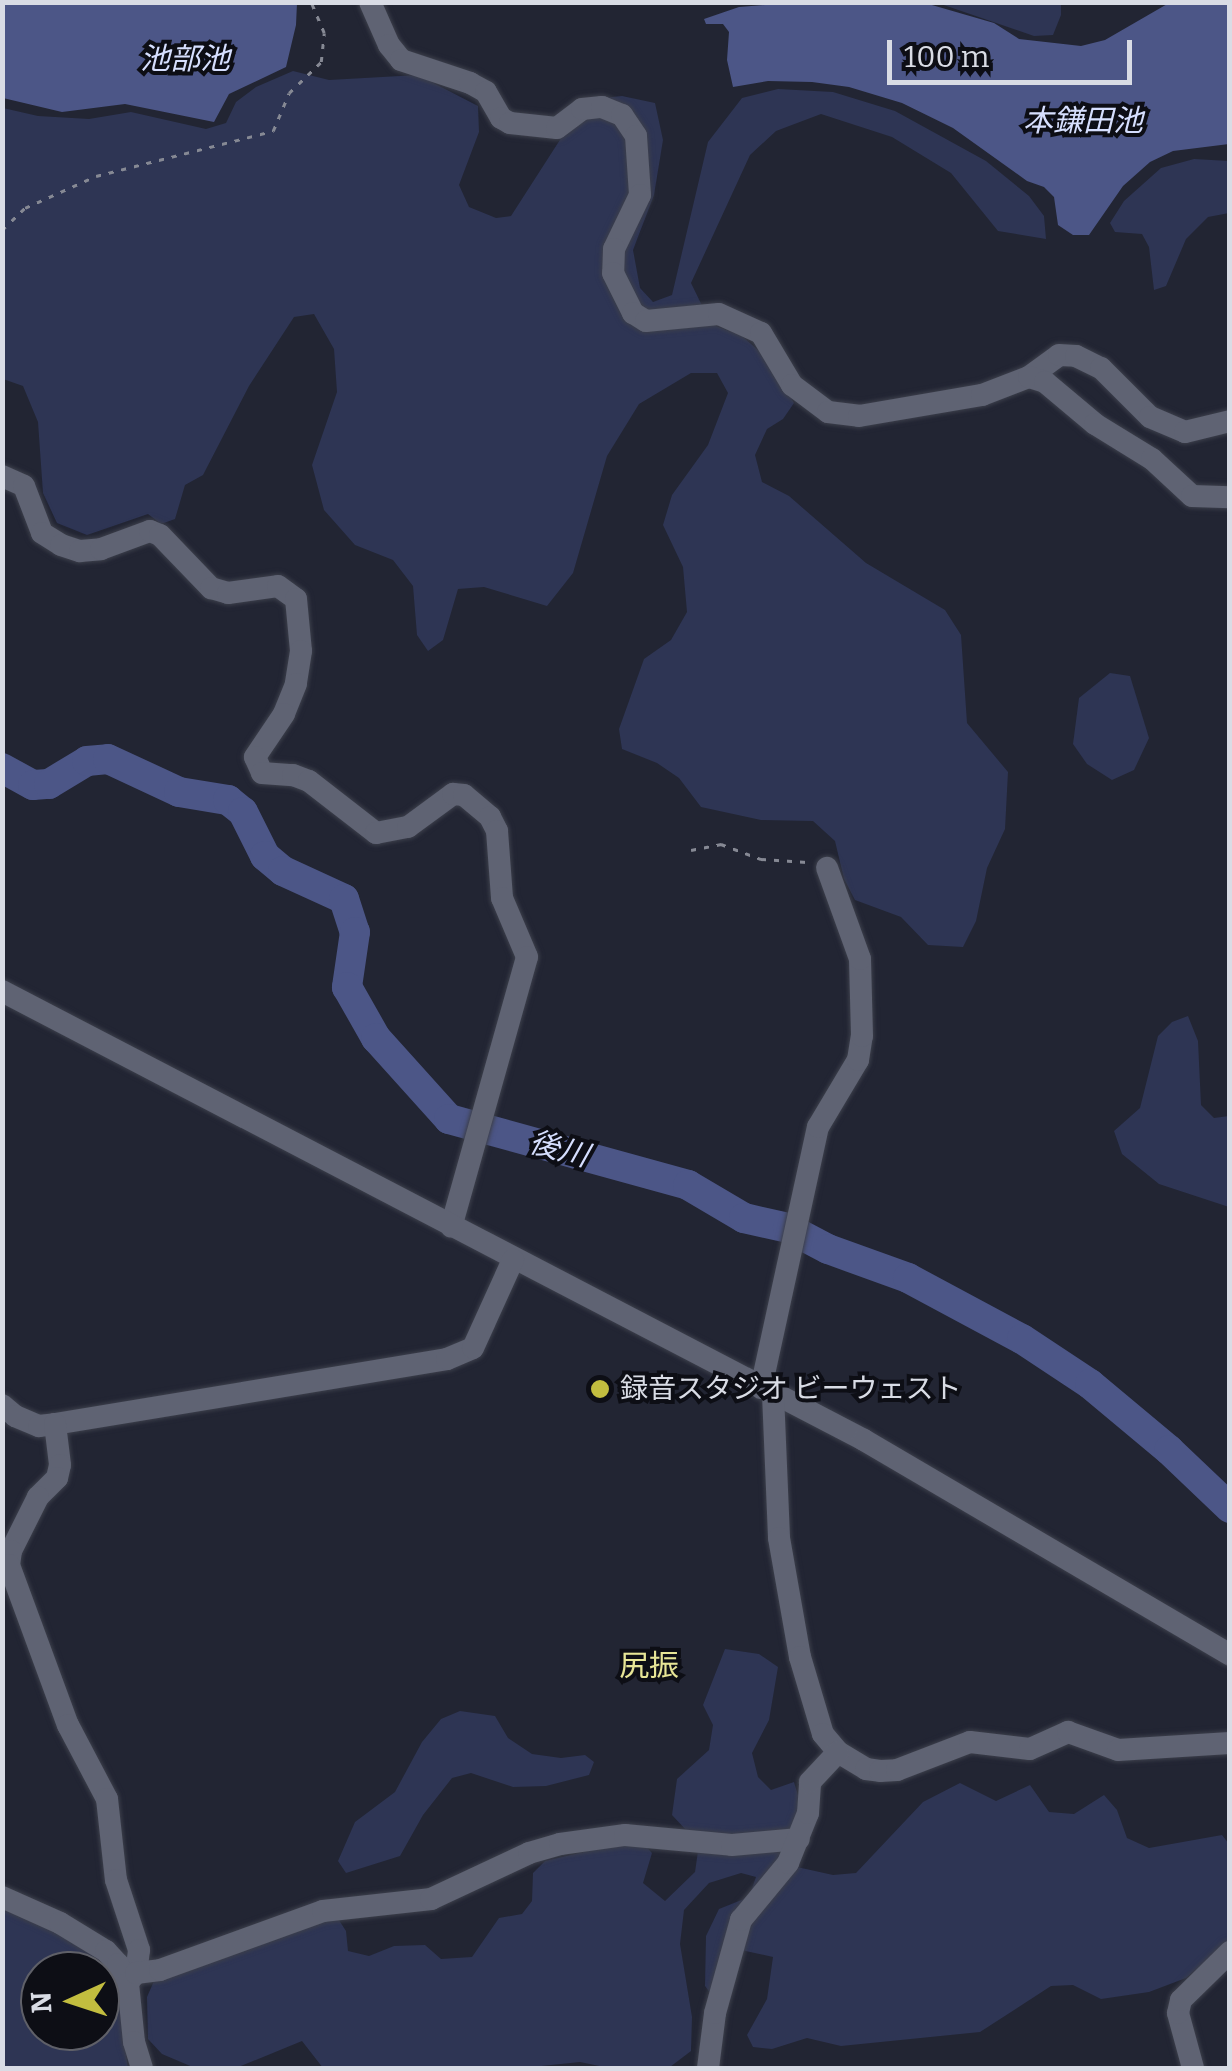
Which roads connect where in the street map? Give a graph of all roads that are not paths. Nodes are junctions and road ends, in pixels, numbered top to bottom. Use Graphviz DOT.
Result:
graph roads {
  1 [pos="370,2"];
  2 [pos="1029,377"];
  3 [pos="1230,421"];
  4 [pos="2,476"];
  5 [pos="1230,497"];
  6 [pos="827,868"];
  7 [pos="2,991"];
  8 [pos="451,1227"];
  9 [pos="513,1260"];
  10 [pos="767,1391"];
  11 [pos="2,1406"];
  12 [pos="55,1424"];
  13 [pos="1230,1655"];
  14 [pos="1230,1743"];
  15 [pos="838,1752"];
  16 [pos="798,1839"];
  17 [pos="2,1897"];
  18 [pos="1230,1952"];
  19 [pos="132,1978"];
  20 [pos="142,2068"];
  21 [pos="708,2068"];
  22 [pos="1193,2068"];
  1 -- 2 [label="street"];
  2 -- 3 [label="street"];
  2 -- 5 [label="street"];
  4 -- 8 [label="street"];
  6 -- 10 [label="street"];
  7 -- 8 [label="street"];
  8 -- 9 [label="street"];
  9 -- 10 [label="street"];
  9 -- 12 [label="street"];
  10 -- 13 [label="street"];
  10 -- 15 [label="street"];
  11 -- 12 [label="street"];
  12 -- 19 [label="street"];
  14 -- 15 [label="street"];
  15 -- 16 [label="street"];
  16 -- 19 [label="street"];
  16 -- 21 [label="street"];
  17 -- 19 [label="street"];
  18 -- 22 [label="street"];
  19 -- 20 [label="street"];
}
